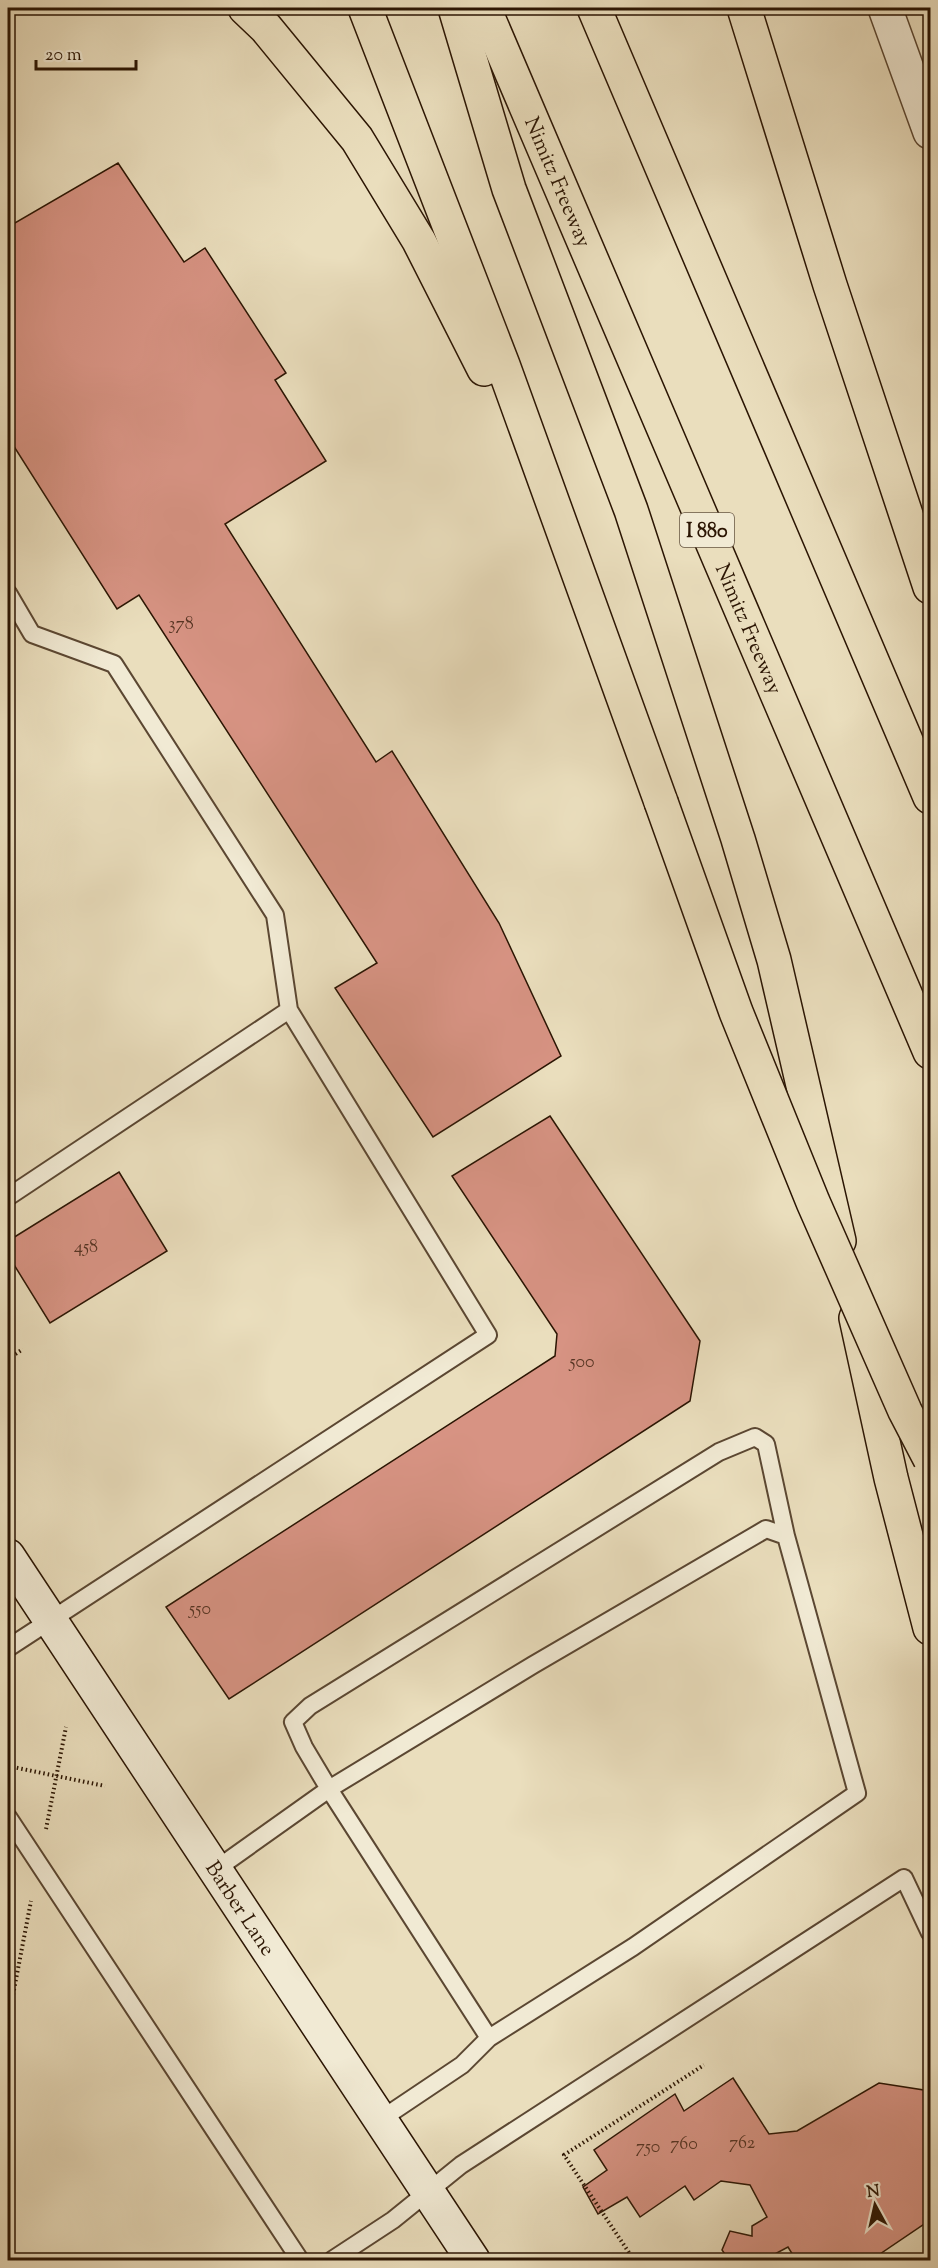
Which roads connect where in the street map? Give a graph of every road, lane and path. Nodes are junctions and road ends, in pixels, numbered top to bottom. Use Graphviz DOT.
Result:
graph roads {
  1 [pos="245,8"];
  2 [pos="365,8"];
  3 [pos="455,8"];
  4 [pos="484,8"];
  5 [pos="594,8"];
  6 [pos="744,8"];
  7 [pos="885,8"];
  8 [pos="930,132"];
  9 [pos="930,587"];
  10 [pos="8,593"];
  11 [pos="614,677"];
  12 [pos="930,797"];
  13 [pos="289,1010"];
  14 [pos="930,1052"];
  15 [pos="8,1197"];
  16 [pos="23,1349"];
  17 [pos="8,1359"];
  18 [pos="930,1460"];
  19 [pos="786,1536"];
  20 [pos="8,1556"];
  21 [pos="51,1622"];
  22 [pos="930,1628"];
  23 [pos="8,1648"];
  24 [pos="8,1766"];
  25 [pos="105,1786"];
  26 [pos="329,1789"];
  27 [pos="8,1817"];
  28 [pos="215,1870"];
  29 [pos="930,1933"];
  30 [pos="489,2038"];
  31 [pos="704,2065"];
  32 [pos="380,2120"];
  33 [pos="428,2192"];
  34 [pos="300,2260"];
  35 [pos="333,2260"];
  36 [pos="473,2260"];
  37 [pos="634,2260"];
  1 -- 11 [label="highway"];
  2 -- 11 [label="highway"];
  3 -- 22 [label="highway"];
  4 -- 14 [label="highway, Nimitz Freeway / I 880"];
  5 -- 12 [label="highway"];
  6 -- 9 [label="highway"];
  7 -- 8 [label="street"];
  10 -- 13 [label="lane"];
  11 -- 18 [label="highway, bridge"];
  13 -- 15 [label="lane"];
  13 -- 21 [label="lane"];
  16 -- 17 [label="path"];
  19 -- 26 [label="lane"];
  19 -- 26 [label="lane"];
  19 -- 30 [label="lane"];
  20 -- 21 [label="street, Barber Lane"];
  21 -- 23 [label="lane"];
  21 -- 28 [label="street, Barber Lane"];
  24 -- 25 [label="path"];
  26 -- 28 [label="lane"];
  26 -- 30 [label="lane"];
  27 -- 34 [label="lane"];
  28 -- 32 [label="street, Barber Lane"];
  29 -- 33 [label="lane"];
  30 -- 32 [label="lane"];
  31 -- 37 [label="path"];
  32 -- 33 [label="street, Barber Lane"];
  33 -- 35 [label="lane"];
  33 -- 36 [label="street, Barber Lane"];
}
